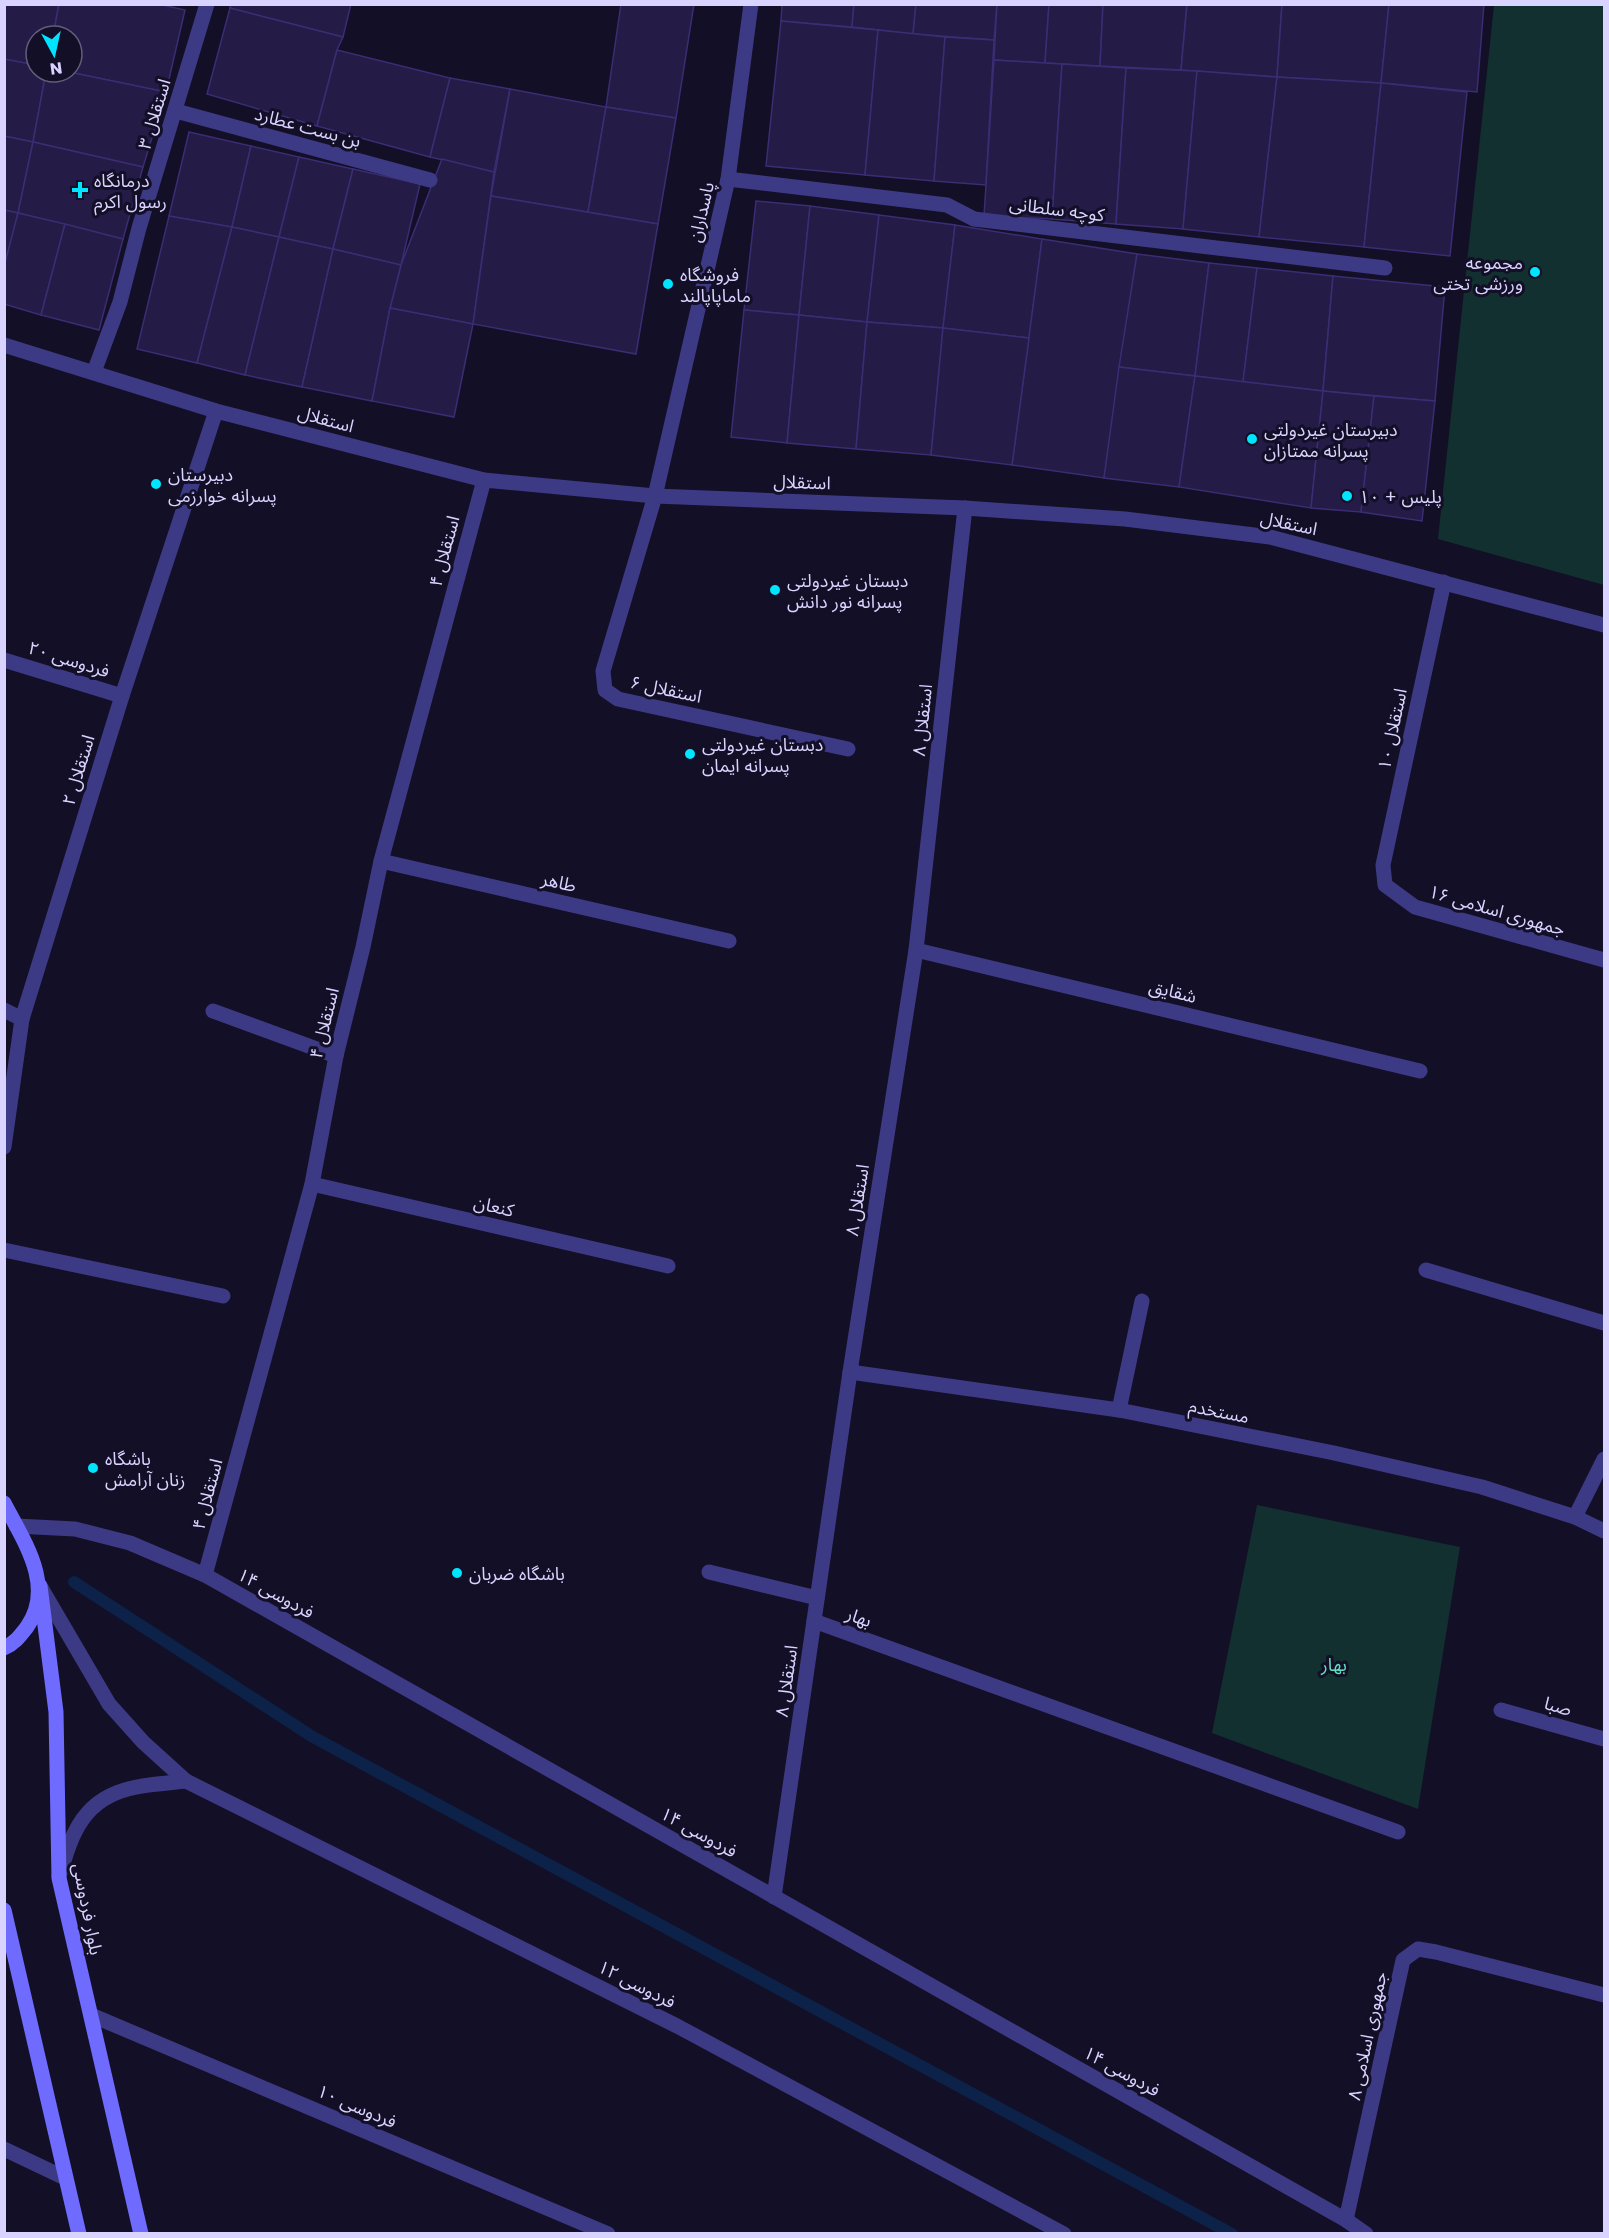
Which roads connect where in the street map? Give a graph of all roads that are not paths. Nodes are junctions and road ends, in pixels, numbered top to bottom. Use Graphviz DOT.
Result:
graph roads {
  1 [pos="207,4"];
  2 [pos="751,4"];
  3 [pos="176,111"];
  4 [pos="728,179"];
  5 [pos="430,180"];
  6 [pos="1385,268"];
  7 [pos="4,345"];
  8 [pos="93,372"];
  9 [pos="216,411"];
  10 [pos="484,480"];
  11 [pos="655,496"];
  12 [pos="965,508"];
  13 [pos="1444,582"];
  14 [pos="1605,625"];
  15 [pos="4,660"];
  16 [pos="122,696"];
  17 [pos="848,749"];
  18 [pos="381,861"];
  19 [pos="1385,885"];
  20 [pos="729,941"];
  21 [pos="916,950"];
  22 [pos="1605,960"];
  23 [pos="4,1010"];
  24 [pos="213,1011"];
  25 [pos="22,1019"];
  26 [pos="336,1056"];
  27 [pos="1420,1071"];
  28 [pos="4,1147"];
  29 [pos="312,1184"];
  30 [pos="4,1250"];
  31 [pos="668,1266"];
  32 [pos="1426,1270"];
  33 [pos="223,1296"];
  34 [pos="1142,1301"];
  35 [pos="1605,1323"];
  36 [pos="850,1372"];
  37 [pos="1119,1410"];
  38 [pos="1605,1459"];
  39 [pos="4,1503"];
  40 [pos="1575,1517"];
  41 [pos="16,1526"];
  42 [pos="1605,1531"];
  43 [pos="709,1572"];
  44 [pos="205,1575"];
  45 [pos="40,1586"];
  46 [pos="818,1598"];
  47 [pos="814,1621"];
  48 [pos="4,1648"];
  49 [pos="1501,1710"];
  50 [pos="1605,1739"];
  51 [pos="186,1781"];
  52 [pos="1398,1832"];
  53 [pos="59,1878"];
  54 [pos="774,1897"];
  55 [pos="4,1910"];
  56 [pos="1605,1995"];
  57 [pos="90,2015"];
  58 [pos="4,2149"];
  59 [pos="65,2178"];
  60 [pos="1346,2220"];
  61 [pos="79,2234"];
  62 [pos="141,2234"];
  63 [pos="608,2234"];
  64 [pos="1064,2234"];
  65 [pos="1366,2234"];
  1 -- 3 [label="street, استقلال ۳"];
  2 -- 4 [label="street, پاسداران"];
  3 -- 5 [label="street, بن بست عطارد"];
  3 -- 8 [label="street, استقلال ۳"];
  4 -- 6 [label="street, کوچه سلطانی"];
  4 -- 11 [label="street, پاسداران"];
  7 -- 8 [label="street, استقلال"];
  8 -- 9 [label="street, استقلال"];
  9 -- 10 [label="street, استقلال"];
  9 -- 16 [label="street, استقلال ۲"];
  10 -- 11 [label="street, استقلال"];
  10 -- 18 [label="street, استقلال ۴"];
  11 -- 12 [label="street, استقلال"];
  11 -- 17 [label="street, استقلال ۶"];
  12 -- 13 [label="street, استقلال"];
  12 -- 21 [label="street, استقلال ۸"];
  13 -- 14 [label="street, استقلال"];
  13 -- 19 [label="street, استقلال ۱۰"];
  15 -- 16 [label="street, فردوسی ۲۰"];
  16 -- 25 [label="street, استقلال ۲"];
  18 -- 20 [label="street, طاهر"];
  18 -- 26 [label="street, استقلال ۴"];
  19 -- 22 [label="street, جمهوری اسلامی ۱۶"];
  21 -- 27 [label="street, شقایق"];
  21 -- 36 [label="street, استقلال ۸"];
  23 -- 25 [label="street"];
  24 -- 26 [label="street"];
  25 -- 28 [label="street, استقلال ۲"];
  26 -- 29 [label="street, استقلال ۴"];
  29 -- 31 [label="street, کنعان"];
  29 -- 44 [label="street, استقلال ۴"];
  30 -- 33 [label="street"];
  32 -- 35 [label="street"];
  34 -- 37 [label="street"];
  36 -- 37 [label="street, مستخدم"];
  36 -- 46 [label="street, استقلال ۸"];
  37 -- 40 [label="street, مستخدم"];
  38 -- 40 [label="street"];
  39 -- 41 [label="main road, بلوار فردوسی"];
  40 -- 42 [label="street, مستخدم"];
  41 -- 44 [label="street, فردوسی ۱۴"];
  41 -- 45 [label="main road, بلوار فردوسی"];
  43 -- 46 [label="street"];
  44 -- 54 [label="street, فردوسی ۱۴"];
  45 -- 48 [label="main road"];
  45 -- 51 [label="street, فردوسی ۱۲"];
  45 -- 53 [label="main road, بلوار فردوسی"];
  46 -- 47 [label="street, استقلال ۸"];
  47 -- 52 [label="street, بهار"];
  47 -- 54 [label="street, استقلال ۸"];
  49 -- 50 [label="street, صبا"];
  51 -- 53 [label="street"];
  51 -- 64 [label="street, فردوسی ۱۲"];
  53 -- 57 [label="main road, بلوار فردوسی"];
  54 -- 60 [label="street, فردوسی ۱۴"];
  55 -- 59 [label="main road"];
  56 -- 60 [label="street, جمهوری اسلامی ۸"];
  57 -- 62 [label="main road, بلوار فردوسی"];
  57 -- 63 [label="street, فردوسی ۱۰"];
  58 -- 59 [label="street"];
  59 -- 61 [label="main road"];
  60 -- 65 [label="street, فردوسی ۱۴"];
}
